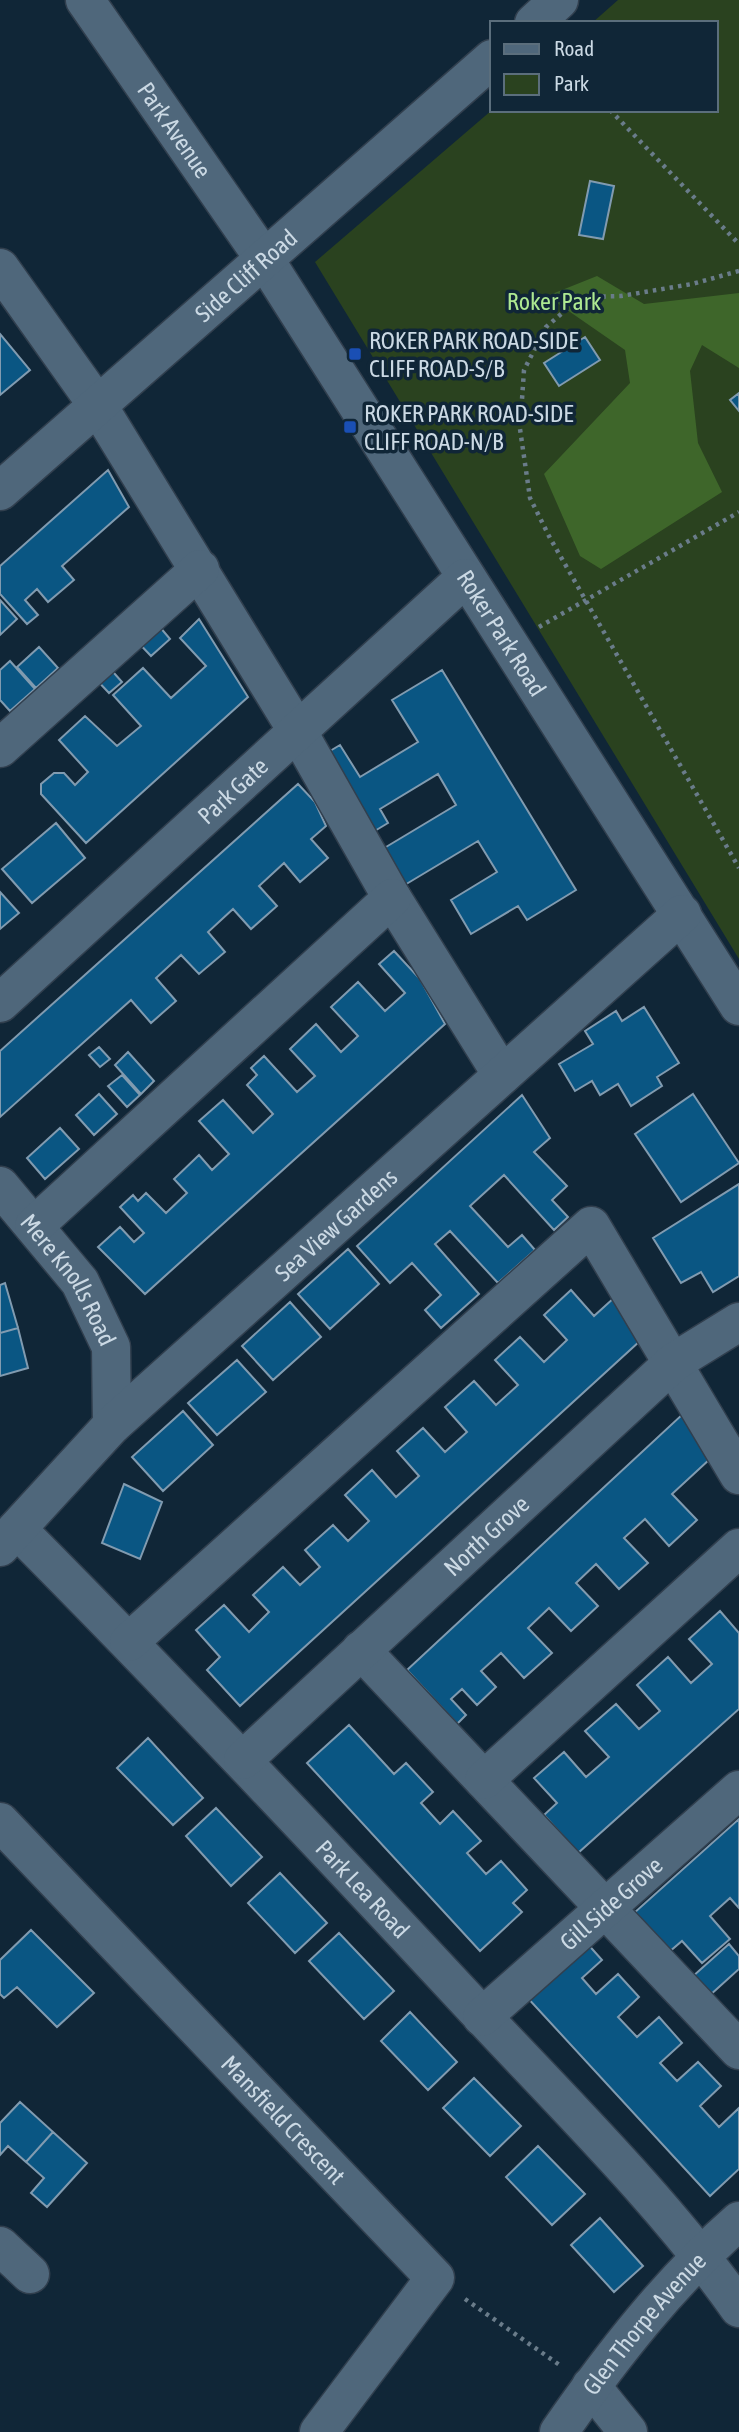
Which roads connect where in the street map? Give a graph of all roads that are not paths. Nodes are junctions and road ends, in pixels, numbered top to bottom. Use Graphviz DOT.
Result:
graph roads {
  1 [pos="85,0"];
  2 [pos="559,0"];
  3 [pos="536,21"];
  4 [pos="490,61"];
  5 [pos="265,260"];
  6 [pos="0,268"];
  7 [pos="98,406"];
  8 [pos="0,491"];
  9 [pos="200,569"];
  10 [pos="465,578"];
  11 [pos="298,732"];
  12 [pos="0,748"];
  13 [pos="393,898"];
  14 [pos="682,914"];
  15 [pos="0,1003"];
  16 [pos="739,1006"];
  17 [pos="502,1076"];
  18 [pos="0,1186"];
  19 [pos="34,1226"];
  20 [pos="739,1322"];
  21 [pos="674,1362"];
  22 [pos="112,1425"];
  23 [pos="739,1475"];
  24 [pos="8,1538"];
  25 [pos="739,1548"];
  26 [pos="129,1642"];
  27 [pos="361,1650"];
  28 [pos="243,1760"];
  29 [pos="484,1780"];
  30 [pos="739,1790"];
  31 [pos="0,1822"];
  32 [pos="605,1909"];
  33 [pos="482,2017"];
  34 [pos="733,2032"];
  35 [pos="739,2221"];
  36 [pos="0,2246"];
  37 [pos="701,2254"];
  38 [pos="30,2274"];
  39 [pos="739,2308"];
  40 [pos="591,2386"];
  41 [pos="319,2432"];
  42 [pos="559,2432"];
  43 [pos="628,2432"];
  1 -- 5 [label="street, Park Avenue"];
  2 -- 3 [label="street"];
  4 -- 5 [label="street, Side Cliff Road"];
  5 -- 7 [label="street, Side Cliff Road"];
  5 -- 10 [label="street, Roker Park Road"];
  6 -- 7 [label="street"];
  7 -- 8 [label="street, Side Cliff Road"];
  7 -- 9 [label="street"];
  9 -- 11 [label="street"];
  9 -- 12 [label="street"];
  10 -- 11 [label="street, Park Gate"];
  10 -- 14 [label="street, Roker Park Road"];
  11 -- 13 [label="street"];
  11 -- 15 [label="street, Park Gate"];
  13 -- 17 [label="street"];
  13 -- 19 [label="street"];
  14 -- 16 [label="street, Roker Park Road"];
  14 -- 17 [label="street, Sea View Gardens"];
  17 -- 22 [label="street, Sea View Gardens"];
  18 -- 19 [label="street, Mere Knolls Road"];
  19 -- 22 [label="street, Mere Knolls Road"];
  20 -- 21 [label="street, North Grove"];
  21 -- 23 [label="street"];
  21 -- 26 [label="street"];
  21 -- 27 [label="street, North Grove"];
  22 -- 24 [label="street, Sea View Gardens"];
  24 -- 26 [label="street, Park Lea Road"];
  25 -- 29 [label="street"];
  26 -- 28 [label="street, Park Lea Road"];
  27 -- 28 [label="street, North Grove"];
  27 -- 29 [label="street"];
  28 -- 33 [label="street, Park Lea Road"];
  29 -- 32 [label="street"];
  30 -- 32 [label="street, Gill Side Grove"];
  31 -- 41 [label="street, Mansfield Crescent"];
  32 -- 33 [label="street, Gill Side Grove"];
  32 -- 34 [label="street"];
  33 -- 37 [label="street, Park Lea Road"];
  35 -- 37 [label="street, Glen Thorpe Avenue"];
  36 -- 38 [label="street"];
  37 -- 39 [label="street, Park Lea Road"];
  37 -- 40 [label="street, Glen Thorpe Avenue"];
  40 -- 42 [label="street, Glen Thorpe Avenue"];
  40 -- 43 [label="street"];
}
